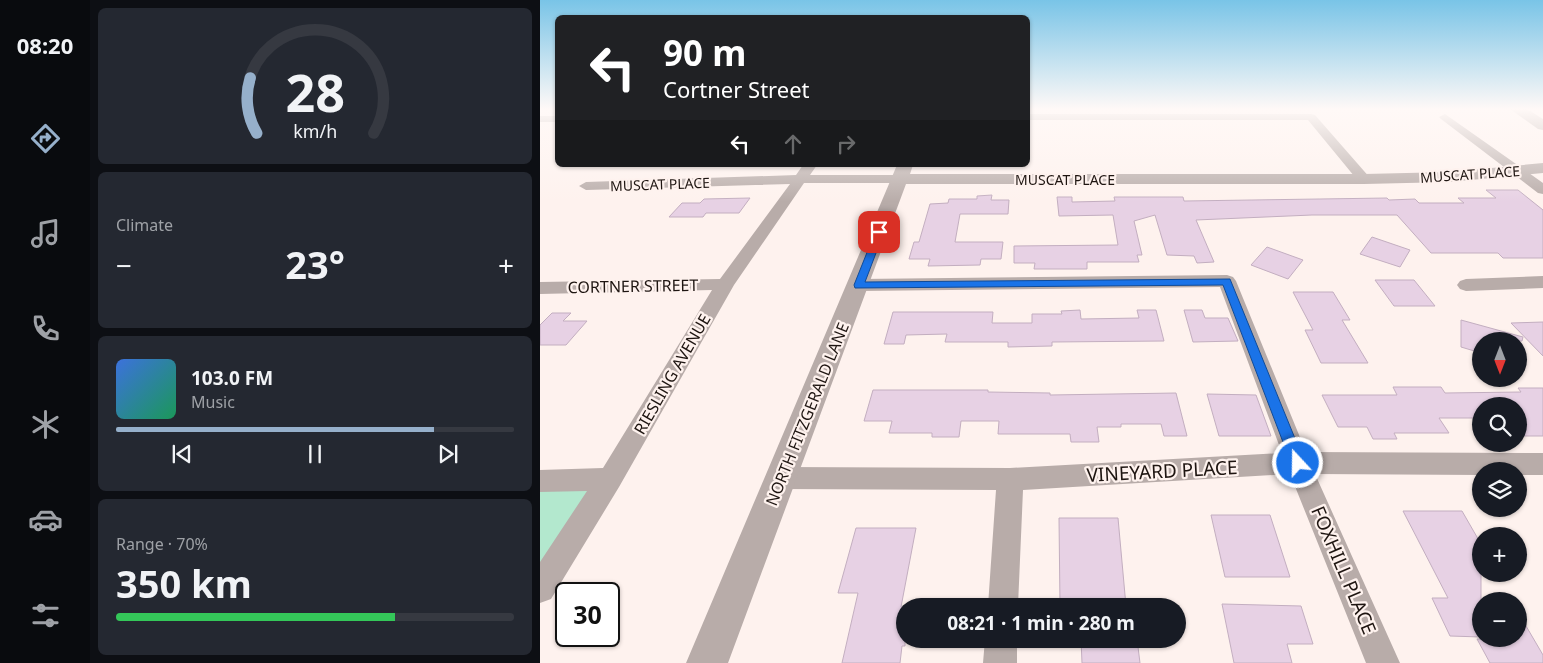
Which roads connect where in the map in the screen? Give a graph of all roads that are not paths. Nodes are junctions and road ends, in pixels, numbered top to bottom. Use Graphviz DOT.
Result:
graph roads {
  1 [pos="1331,140"];
  2 [pos="1476,140"];
  3 [pos="1543,168"];
  4 [pos="1517,170"];
  5 [pos="805,172"];
  6 [pos="902,172"];
  7 [pos="1364,179"];
  8 [pos="586,186"];
  9 [pos="1543,190"];
  10 [pos="1543,282"];
  11 [pos="725,284"];
  12 [pos="859,285"];
  13 [pos="1466,285"];
  14 [pos="540,288"];
  15 [pos="1298,463"];
  16 [pos="1543,464"];
  17 [pos="781,478"];
  18 [pos="610,480"];
  19 [pos="1010,480"];
  20 [pos="540,481"];
  21 [pos="540,588"];
  22 [pos="1003,598"];
  23 [pos="1001,648"];
  24 [pos="707,663"];
  25 [pos="1000,663"];
  26 [pos="1383,663"];
  1 -- 7 [label="street"];
  2 -- 4 [label="street"];
  3 -- 4 [label="street, MUSCAT PLACE"];
  4 -- 7 [label="street, MUSCAT PLACE"];
  4 -- 9 [label="street"];
  5 -- 6 [label="street, MUSCAT PLACE"];
  5 -- 8 [label="street, MUSCAT PLACE"];
  5 -- 11 [label="street, RIESLING AVENUE"];
  6 -- 7 [label="street, MUSCAT PLACE"];
  6 -- 12 [label="street, NORTH FITZGERALD LANE"];
  10 -- 13 [label="street"];
  11 -- 14 [label="street, CORTNER STREET"];
  11 -- 18 [label="street, RIESLING AVENUE"];
  12 -- 15 [label="street, FOXHILL PLACE"];
  12 -- 17 [label="street, NORTH FITZGERALD LANE"];
  15 -- 16 [label="street, VINEYARD PLACE"];
  15 -- 19 [label="street, VINEYARD PLACE"];
  15 -- 26 [label="street, FOXHILL PLACE"];
  17 -- 19 [label="street, VINEYARD PLACE"];
  17 -- 24 [label="street, NORTH FITZGERALD LANE"];
  18 -- 20 [label="street"];
  18 -- 21 [label="street, RIESLING AVENUE"];
  19 -- 22 [label="street"];
  23 -- 25 [label="street"];
}
